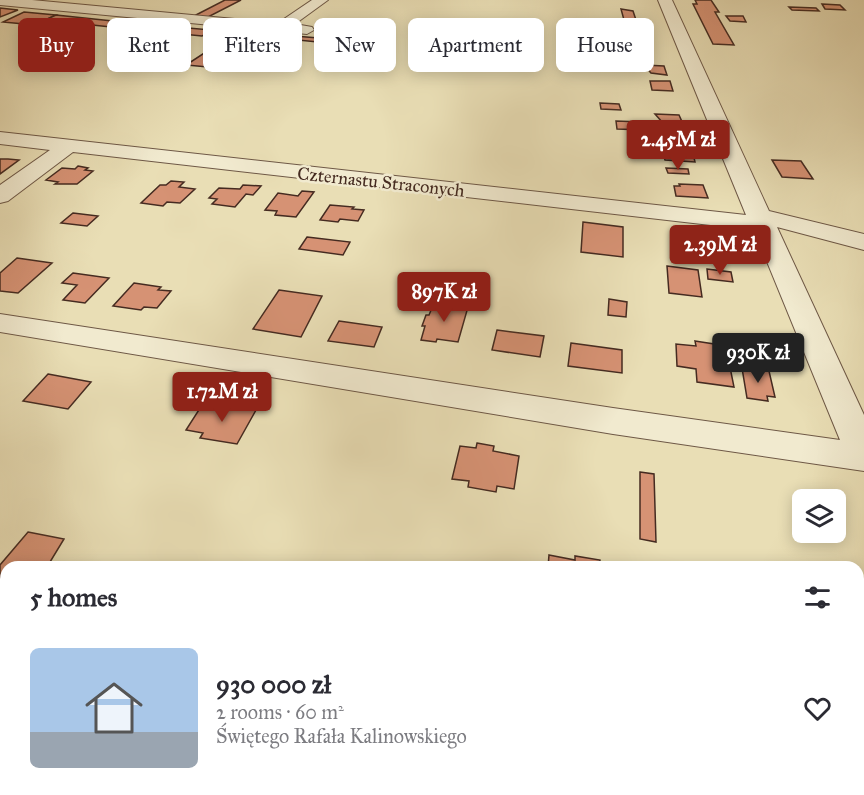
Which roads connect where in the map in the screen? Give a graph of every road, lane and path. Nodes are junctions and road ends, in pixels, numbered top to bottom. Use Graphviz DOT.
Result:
graph roads {
  1 [pos="321,0"];
  2 [pos="665,0"];
  3 [pos="0,1"];
  4 [pos="295,18"];
  5 [pos="203,20"];
  6 [pos="302,29"];
  7 [pos="307,30"];
  8 [pos="0,138"];
  9 [pos="67,147"];
  10 [pos="0,196"];
  11 [pos="760,220"];
  12 [pos="864,242"];
  13 [pos="0,323"];
  14 [pos="864,455"];
  1 -- 4 [label="street"];
  2 -- 11 [label="street"];
  3 -- 5 [label="street"];
  6 -- 7 [label="street"];
  8 -- 9 [label="street, Czternastu Straconych"];
  9 -- 10 [label="street"];
  9 -- 11 [label="street, Czternastu Straconych"];
  11 -- 12 [label="street, Czternastu Straconych"];
  11 -- 14 [label="street"];
  13 -- 14 [label="street"];
}
